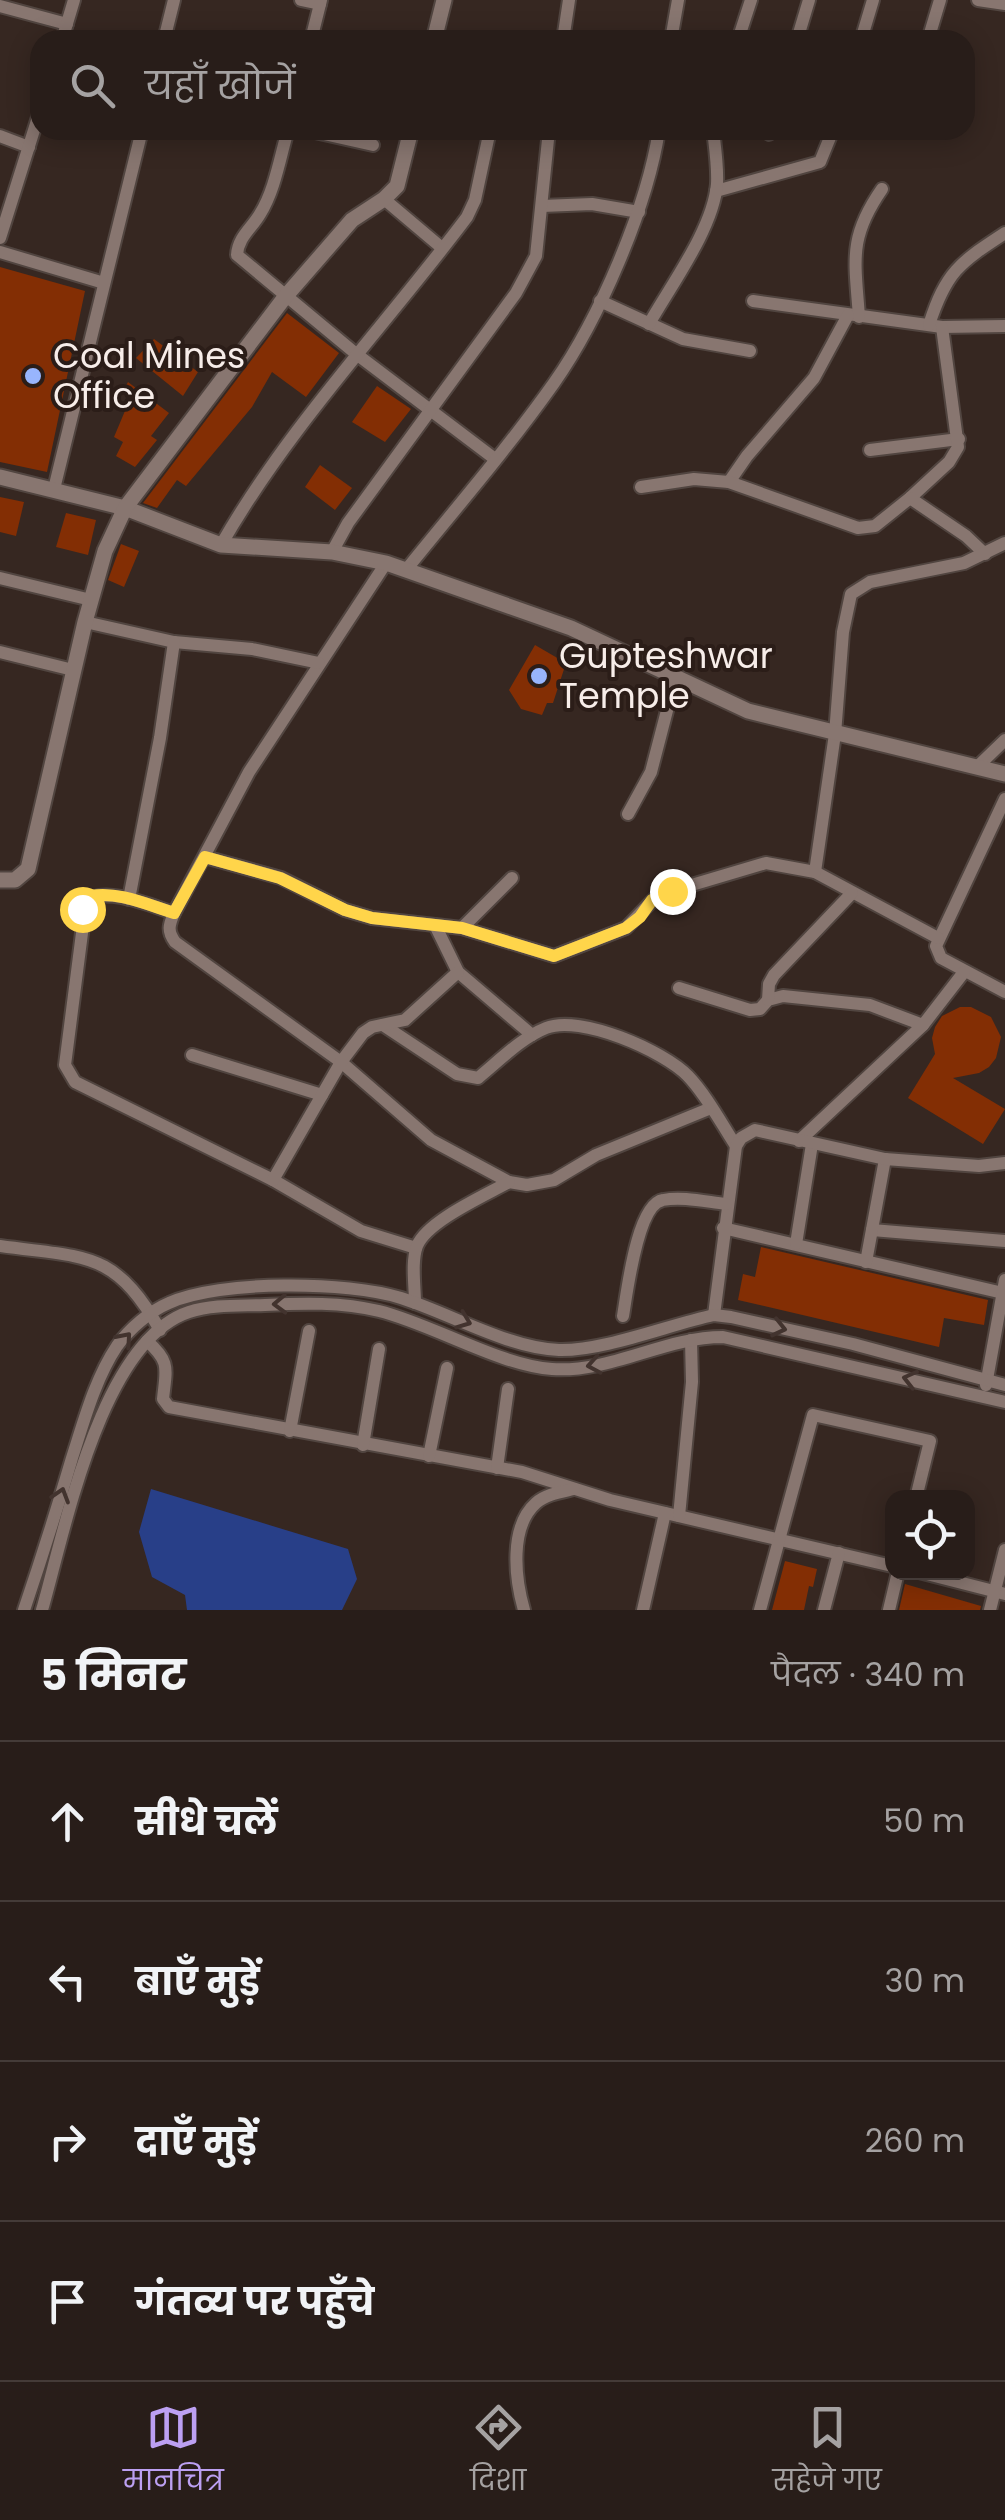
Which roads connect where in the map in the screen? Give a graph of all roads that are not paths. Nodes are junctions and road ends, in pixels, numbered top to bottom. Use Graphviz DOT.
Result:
graph roads {
  1 [pos="74,0"];
  2 [pos="174,0"];
  3 [pos="301,0"];
  4 [pos="444,0"];
  5 [pos="569,0"];
  6 [pos="678,0"];
  7 [pos="752,0"];
  8 [pos="809,0"];
  9 [pos="873,0"];
  10 [pos="940,0"];
  11 [pos="978,0"];
  12 [pos="320,2"];
  13 [pos="1005,4"];
  14 [pos="0,6"];
  15 [pos="67,24"];
  16 [pos="65,30"];
  17 [pos="166,30"];
  18 [pos="313,30"];
  19 [pos="436,30"];
  20 [pos="564,30"];
  21 [pos="673,30"];
  22 [pos="742,30"];
  23 [pos="800,30"];
  24 [pos="863,30"];
  25 [pos="931,30"];
  26 [pos="0,136"];
  27 [pos="31,140"];
  28 [pos="140,140"];
  29 [pos="285,140"];
  30 [pos="351,140"];
  31 [pos="409,140"];
  32 [pos="488,140"];
  33 [pos="548,140"];
  34 [pos="657,140"];
  35 [pos="713,140"];
  36 [pos="829,140"];
  37 [pos="374,145"];
  38 [pos="29,147"];
  39 [pos="882,189"];
  40 [pos="716,191"];
  41 [pos="384,199"];
  42 [pos="542,206"];
  43 [pos="639,212"];
  44 [pos="1005,233"];
  45 [pos="0,238"];
  46 [pos="442,248"];
  47 [pos="0,252"];
  48 [pos="104,283"];
  49 [pos="285,297"];
  50 [pos="600,301"];
  51 [pos="753,302"];
  52 [pos="853,316"];
  53 [pos="649,324"];
  54 [pos="935,326"];
  55 [pos="1005,326"];
  56 [pos="750,351"];
  57 [pos="355,353"];
  58 [pos="430,411"];
  59 [pos="959,440"];
  60 [pos="870,450"];
  61 [pos="495,459"];
  62 [pos="0,476"];
  63 [pos="729,482"];
  64 [pos="641,487"];
  65 [pos="54,489"];
  66 [pos="910,498"];
  67 [pos="126,508"];
  68 [pos="1005,543"];
  69 [pos="221,545"];
  70 [pos="332,552"];
  71 [pos="985,554"];
  72 [pos="386,563"];
  73 [pos="406,570"];
  74 [pos="0,578"];
  75 [pos="91,600"];
  76 [pos="85,622"];
  77 [pos="174,642"];
  78 [pos="0,652"];
  79 [pos="318,663"];
  80 [pos="73,670"];
  81 [pos="676,676"];
  82 [pos="835,734"];
  83 [pos="1005,740"];
  84 [pos="976,767"];
  85 [pos="1005,774"];
  86 [pos="1005,799"];
  87 [pos="628,814"];
  88 [pos="205,857"];
  89 [pos="815,872"];
  90 [pos="512,878"];
  91 [pos="0,880"];
  92 [pos="852,893"];
  93 [pos="129,899"];
  94 [pos="174,913"];
  95 [pos="435,925"];
  96 [pos="462,928"];
  97 [pos="938,938"];
  98 [pos="458,972"];
  99 [pos="964,972"];
  100 [pos="679,988"];
  101 [pos="1005,992"];
  102 [pos="768,1000"];
  103 [pos="384,1024"];
  104 [pos="923,1024"];
  105 [pos="532,1035"];
  106 [pos="192,1054"];
  107 [pos="341,1062"];
  108 [pos="322,1095"];
  109 [pos="711,1108"];
  110 [pos="806,1142"];
  111 [pos="736,1146"];
  112 [pos="885,1159"];
  113 [pos="1005,1162"];
  114 [pos="273,1180"];
  115 [pos="509,1182"];
  116 [pos="726,1204"];
  117 [pos="723,1228"];
  118 [pos="872,1230"];
  119 [pos="1005,1241"];
  120 [pos="796,1244"];
  121 [pos="0,1246"];
  122 [pos="416,1248"];
  123 [pos="866,1262"];
  124 [pos="1004,1287"];
  125 [pos="415,1303"];
  126 [pos="150,1313"];
  127 [pos="623,1316"];
  128 [pos="714,1316"];
  129 [pos="160,1330"];
  130 [pos="308,1331"];
  131 [pos="691,1340"];
  132 [pos="147,1342"];
  133 [pos="379,1349"];
  134 [pos="447,1368"];
  135 [pos="986,1379"];
  136 [pos="1005,1385"];
  137 [pos="508,1389"];
  138 [pos="986,1397"];
  139 [pos="1005,1402"];
  140 [pos="89,1428"];
  141 [pos="290,1431"];
  142 [pos="362,1445"];
  143 [pos="429,1456"];
  144 [pos="497,1468"];
  145 [pos="576,1488"];
  146 [pos="918,1490"];
  147 [pos="672,1515"];
  148 [pos="779,1537"];
  149 [pos="1005,1550"];
  150 [pos="839,1552"];
  151 [pos="885,1564"];
  152 [pos="896,1580"];
  153 [pos="950,1580"];
  154 [pos="1000,1593"];
  155 [pos="24,1610"];
  156 [pos="42,1610"];
  157 [pos="524,1610"];
  158 [pos="643,1610"];
  159 [pos="760,1610"];
  160 [pos="824,1610"];
  161 [pos="889,1610"];
  162 [pos="990,1610"];
  1 -- 15 [label="street"];
  2 -- 17 [label="street"];
  3 -- 12 [label="street"];
  4 -- 19 [label="street"];
  5 -- 20 [label="street"];
  6 -- 21 [label="street"];
  7 -- 22 [label="street"];
  8 -- 23 [label="street"];
  9 -- 24 [label="street"];
  10 -- 25 [label="street"];
  11 -- 13 [label="street"];
  12 -- 18 [label="street"];
  14 -- 15 [label="street"];
  15 -- 16 [label="street"];
  26 -- 38 [label="street"];
  27 -- 38 [label="street"];
  28 -- 48 [label="street"];
  29 -- 49 [label="street"];
  30 -- 37 [label="street"];
  31 -- 41 [label="street"];
  32 -- 46 [label="street"];
  33 -- 42 [label="street"];
  34 -- 43 [label="street"];
  35 -- 40 [label="street"];
  36 -- 40 [label="street"];
  38 -- 45 [label="street"];
  39 -- 52 [label="street"];
  40 -- 53 [label="street"];
  41 -- 46 [label="street"];
  41 -- 49 [label="street"];
  42 -- 43 [label="street"];
  42 -- 58 [label="street"];
  43 -- 50 [label="street"];
  44 -- 54 [label="street"];
  46 -- 57 [label="street"];
  47 -- 48 [label="street"];
  48 -- 65 [label="street"];
  49 -- 57 [label="street"];
  49 -- 67 [label="street"];
  50 -- 53 [label="street"];
  50 -- 61 [label="street"];
  51 -- 52 [label="street"];
  52 -- 54 [label="street"];
  52 -- 63 [label="street"];
  53 -- 56 [label="street"];
  54 -- 55 [label="street"];
  54 -- 59 [label="street"];
  57 -- 58 [label="street"];
  57 -- 69 [label="street"];
  58 -- 61 [label="street"];
  58 -- 70 [label="street"];
  59 -- 60 [label="street"];
  59 -- 66 [label="street"];
  61 -- 73 [label="street"];
  62 -- 65 [label="street"];
  63 -- 64 [label="street"];
  63 -- 66 [label="street"];
  65 -- 67 [label="street"];
  66 -- 71 [label="street"];
  67 -- 69 [label="street"];
  67 -- 75 [label="street"];
  68 -- 71 [label="street"];
  69 -- 70 [label="street"];
  70 -- 72 [label="street"];
  71 -- 82 [label="street"];
  72 -- 73 [label="street"];
  72 -- 79 [label="street"];
  73 -- 81 [label="street"];
  74 -- 75 [label="street"];
  75 -- 76 [label="street"];
  76 -- 77 [label="street"];
  76 -- 80 [label="street"];
  77 -- 79 [label="street"];
  77 -- 93 [label="street"];
  78 -- 80 [label="street"];
  79 -- 88 [label="street"];
  80 -- 91 [label="street"];
  81 -- 82 [label="street"];
  81 -- 87 [label="street"];
  82 -- 84 [label="street"];
  82 -- 89 [label="street"];
  83 -- 84 [label="street"];
  84 -- 85 [label="street"];
  86 -- 97 [label="street"];
  88 -- 94 [label="street"];
  88 -- 95 [label="street"];
  89 -- 92 [label="street"];
  89 -- 96 [label="street"];
  90 -- 96 [label="street"];
  92 -- 97 [label="street"];
  92 -- 102 [label="street"];
  93 -- 94 [label="street"];
  93 -- 114 [label="street"];
  94 -- 107 [label="street"];
  95 -- 96 [label="street"];
  95 -- 98 [label="street"];
  97 -- 99 [label="street"];
  98 -- 103 [label="street"];
  98 -- 105 [label="street"];
  99 -- 101 [label="street"];
  99 -- 104 [label="street"];
  100 -- 102 [label="street"];
  102 -- 104 [label="street"];
  103 -- 105 [label="street"];
  103 -- 107 [label="street"];
  104 -- 110 [label="street"];
  105 -- 109 [label="street"];
  106 -- 108 [label="street"];
  107 -- 108 [label="street"];
  107 -- 115 [label="street"];
  108 -- 114 [label="street"];
  109 -- 111 [label="street"];
  109 -- 115 [label="street"];
  110 -- 111 [label="street"];
  110 -- 112 [label="street"];
  110 -- 120 [label="street"];
  111 -- 116 [label="street"];
  112 -- 113 [label="street"];
  112 -- 118 [label="street"];
  114 -- 122 [label="street"];
  115 -- 122 [label="street"];
  116 -- 117 [label="street"];
  116 -- 127 [label="street"];
  117 -- 120 [label="street"];
  117 -- 128 [label="street"];
  118 -- 119 [label="street"];
  118 -- 123 [label="street"];
  120 -- 123 [label="street"];
  121 -- 126 [label="street"];
  122 -- 125 [label="street"];
  123 -- 124 [label="street"];
  124 -- 135 [label="street"];
  125 -- 126 [label="street"];
  125 -- 128 [label="street, one-way"];
  126 -- 129 [label="street"];
  140 -- 126 [label="street, one-way"];
  128 -- 135 [label="street, one-way"];
  131 -- 129 [label="street, one-way"];
  129 -- 132 [label="street"];
  130 -- 141 [label="street"];
  138 -- 131 [label="street, one-way"];
  131 -- 147 [label="street"];
  132 -- 140 [label="street"];
  132 -- 141 [label="street"];
  133 -- 142 [label="street"];
  134 -- 143 [label="street"];
  135 -- 136 [label="street"];
  135 -- 138 [label="street"];
  137 -- 144 [label="street"];
  138 -- 139 [label="street"];
  155 -- 140 [label="street, one-way"];
  140 -- 156 [label="street"];
  141 -- 142 [label="street"];
  142 -- 143 [label="street"];
  143 -- 144 [label="street"];
  144 -- 145 [label="street"];
  145 -- 147 [label="street"];
  145 -- 157 [label="street"];
  146 -- 148 [label="street"];
  147 -- 148 [label="street"];
  147 -- 158 [label="street"];
  148 -- 150 [label="street"];
  148 -- 159 [label="street"];
  149 -- 154 [label="street"];
  150 -- 151 [label="street"];
  150 -- 160 [label="street"];
  152 -- 161 [label="street"];
  153 -- 154 [label="street"];
  154 -- 162 [label="street"];
}
